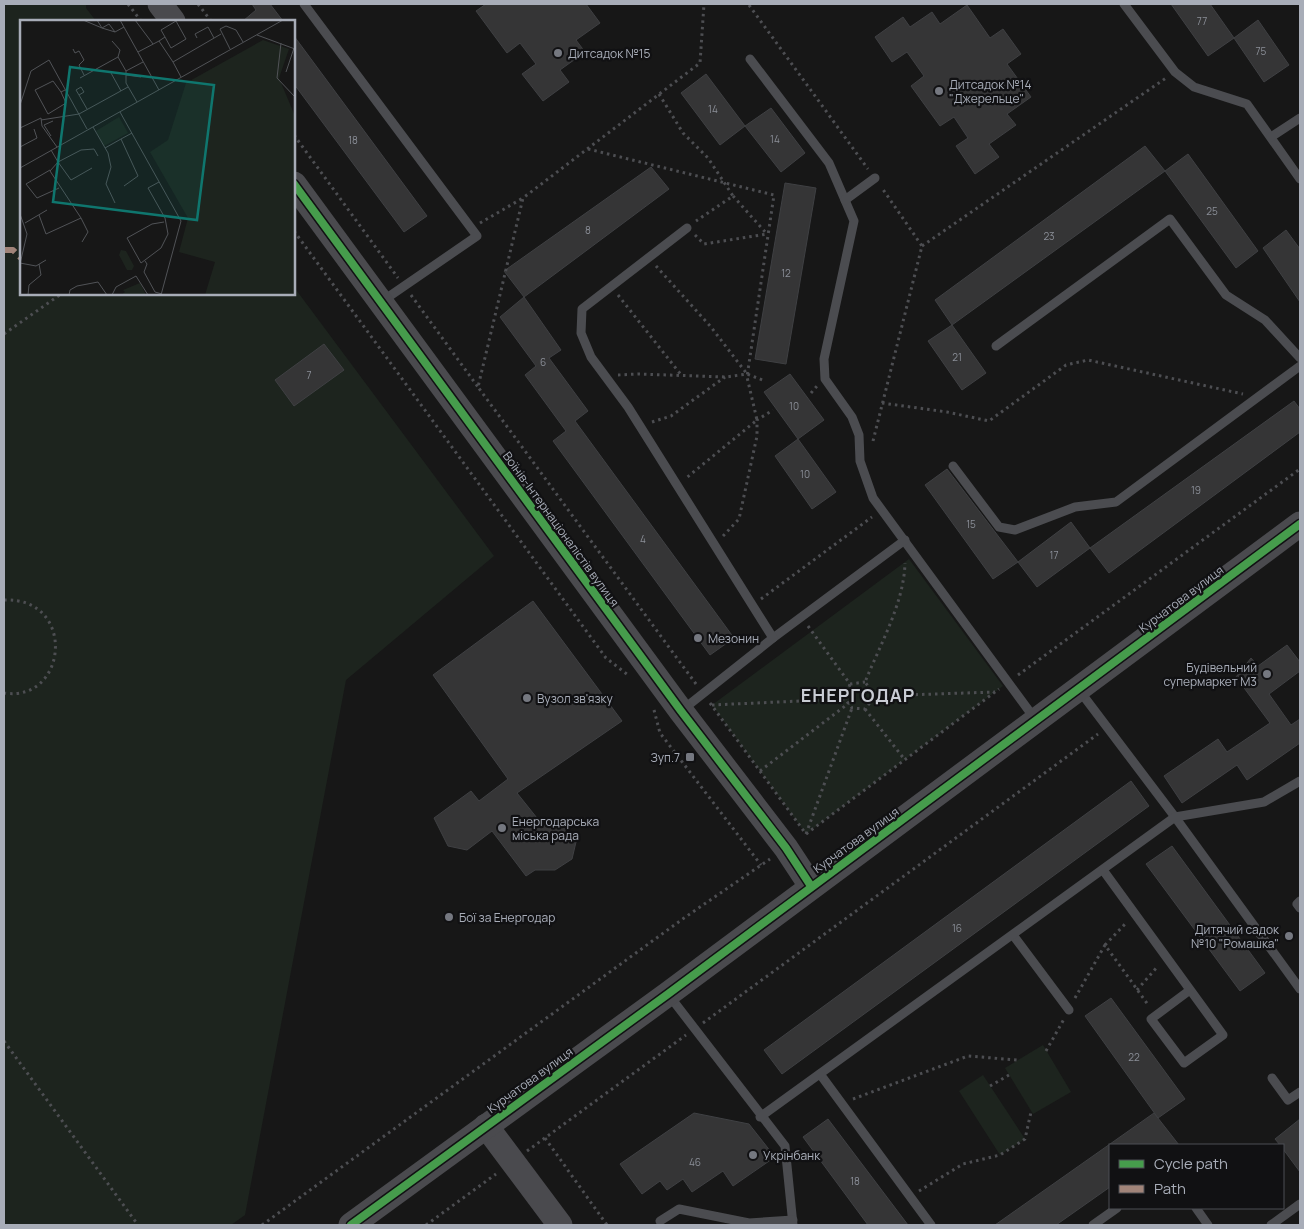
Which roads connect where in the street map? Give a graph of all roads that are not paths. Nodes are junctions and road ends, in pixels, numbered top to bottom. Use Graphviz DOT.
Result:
graph roads {
  1 [pos="160,4"];
  2 [pos="304,4"];
  3 [pos="1124,4"];
  4 [pos="172,20"];
  5 [pos="750,59"];
  6 [pos="1300,118"];
  7 [pos="1271,137"];
  8 [pos="875,178"];
  9 [pos="1300,179"];
  10 [pos="295,185"];
  11 [pos="845,200"];
  12 [pos="687,228"];
  13 [pos="381,302"];
  14 [pos="996,346"];
  15 [pos="1300,358"];
  16 [pos="1300,366"];
  17 [pos="953,466"];
  18 [pos="1300,524"];
  19 [pos="905,540"];
  20 [pos="773,638"];
  21 [pos="1079,690"];
  22 [pos="681,711"];
  23 [pos="1037,721"];
  24 [pos="1300,781"];
  25 [pos="1176,817"];
  26 [pos="1103,870"];
  27 [pos="811,886"];
  28 [pos="1300,901"];
  29 [pos="1300,908"];
  30 [pos="1013,935"];
  31 [pos="1300,988"];
  32 [pos="1190,990"];
  33 [pos="668,994"];
  34 [pos="1069,1010"];
  35 [pos="820,1074"];
  36 [pos="1272,1078"];
  37 [pos="1300,1092"];
  38 [pos="760,1117"];
  39 [pos="486,1126"];
  40 [pos="1300,1204"];
  41 [pos="1116,1209"];
  42 [pos="1197,1209"];
  43 [pos="660,1221"];
  44 [pos="793,1223"];
  45 [pos="749,1224"];
  46 [pos="350,1225"];
  47 [pos="560,1225"];
  48 [pos="931,1225"];
  49 [pos="1093,1225"];
  50 [pos="1208,1225"];
  51 [pos="1271,1225"];
  1 -- 4 [label="street"];
  2 -- 13 [label="lane"];
  3 -- 7 [label="lane"];
  5 -- 11 [label="lane"];
  6 -- 7 [label="lane"];
  7 -- 9 [label="lane"];
  8 -- 11 [label="lane"];
  10 -- 13 [label="street, Воїнів-Інтернаціоналістів вулиця"];
  11 -- 19 [label="lane"];
  12 -- 20 [label="lane"];
  13 -- 22 [label="street, Воїнів-Інтернаціоналістів вулиця"];
  14 -- 15 [label="lane"];
  16 -- 17 [label="lane"];
  18 -- 21 [label="street, Курчатова вулиця"];
  19 -- 20 [label="lane"];
  19 -- 23 [label="lane"];
  20 -- 22 [label="lane"];
  21 -- 23 [label="street, Курчатова вулиця"];
  21 -- 25 [label="lane"];
  22 -- 27 [label="street, Воїнів-Інтернаціоналістів вулиця"];
  23 -- 27 [label="street, Курчатова вулиця"];
  24 -- 25 [label="lane"];
  25 -- 26 [label="lane"];
  25 -- 31 [label="lane"];
  26 -- 30 [label="lane"];
  26 -- 32 [label="lane"];
  27 -- 33 [label="street, Курчатова вулиця"];
  28 -- 29 [label="lane"];
  30 -- 34 [label="lane"];
  30 -- 35 [label="lane"];
  32 -- 32 [label="lane"];
  33 -- 38 [label="lane"];
  33 -- 39 [label="street, Курчатова вулиця"];
  35 -- 38 [label="lane"];
  35 -- 48 [label="lane"];
  36 -- 37 [label="lane"];
  38 -- 44 [label="lane"];
  39 -- 46 [label="street, Курчатова вулиця"];
  39 -- 47 [label="street"];
  40 -- 51 [label="lane"];
  41 -- 49 [label="lane"];
  42 -- 50 [label="lane"];
  43 -- 45 [label="lane"];
  44 -- 45 [label="lane"];
}
